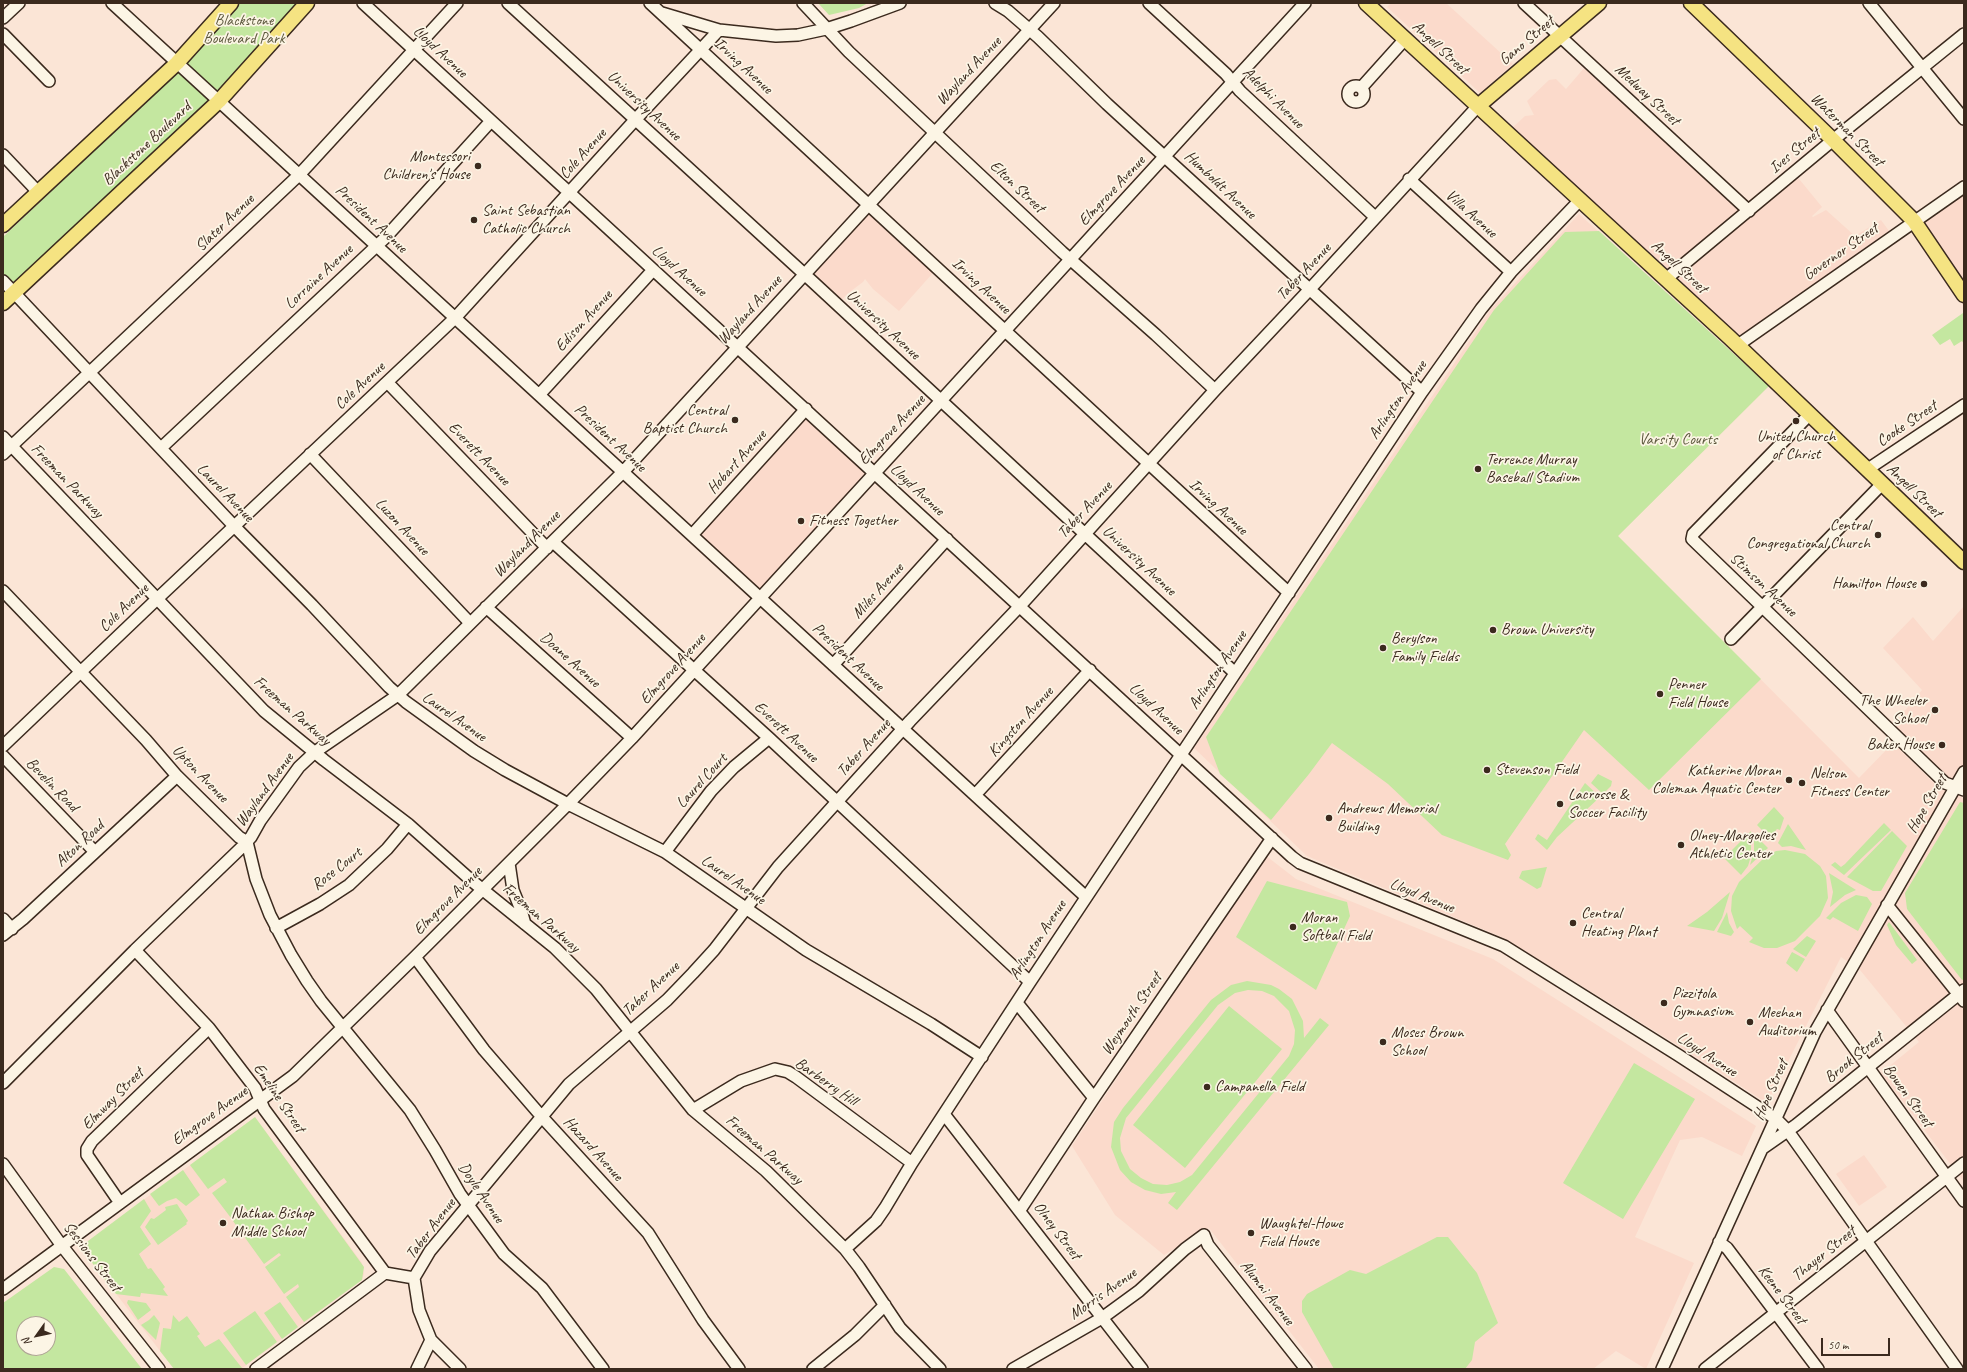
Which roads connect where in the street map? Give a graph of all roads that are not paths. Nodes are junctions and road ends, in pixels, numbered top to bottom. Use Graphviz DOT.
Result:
graph roads {
  1 [pos="19,3"];
  2 [pos="112,3"];
  3 [pos="231,3"];
  4 [pos="307,3"];
  5 [pos="363,3"];
  6 [pos="457,3"];
  7 [pos="508,3"];
  8 [pos="650,3"];
  9 [pos="803,3"];
  10 [pos="900,3"];
  11 [pos="996,3"];
  12 [pos="1054,3"];
  13 [pos="1149,3"];
  14 [pos="1305,3"];
  15 [pos="1366,3"];
  16 [pos="1524,3"];
  17 [pos="1599,3"];
  18 [pos="1691,3"];
  19 [pos="1869,3"];
  20 [pos="661,13"];
  21 [pos="3,18"];
  22 [pos="826,29"];
  23 [pos="1029,29"];
  24 [pos="719,30"];
  25 [pos="3,34"];
  26 [pos="1964,34"];
  27 [pos="1560,35"];
  28 [pos="1405,39"];
  29 [pos="415,50"];
  30 [pos="701,50"];
  31 [pos="177,63"];
  32 [pos="1923,69"];
  33 [pos="49,81"];
  34 [pos="1233,82"];
  35 [pos="1362,88"];
  36 [pos="219,101"];
  37 [pos="1478,106"];
  38 [pos="1964,119"];
  39 [pos="635,120"];
  40 [pos="492,121"];
  41 [pos="935,132"];
  42 [pos="1833,140"];
  43 [pos="3,155"];
  44 [pos="1166,156"];
  45 [pos="299,175"];
  46 [pos="1409,179"];
  47 [pos="1964,187"];
  48 [pos="38,192"];
  49 [pos="570,192"];
  50 [pos="1580,200"];
  51 [pos="868,204"];
  52 [pos="1749,211"];
  53 [pos="1375,217"];
  54 [pos="1914,221"];
  55 [pos="3,225"];
  56 [pos="376,246"];
  57 [pos="1071,259"];
  58 [pos="654,270"];
  59 [pos="1511,272"];
  60 [pos="804,275"];
  61 [pos="1666,279"];
  62 [pos="3,282"];
  63 [pos="1310,290"];
  64 [pos="13,292"];
  65 [pos="1964,295"];
  66 [pos="3,303"];
  67 [pos="455,318"];
  68 [pos="1005,331"];
  69 [pos="1738,345"];
  70 [pos="738,347"];
  71 [pos="90,374"];
  72 [pos="388,383"];
  73 [pos="1214,390"];
  74 [pos="1422,392"];
  75 [pos="539,395"];
  76 [pos="941,401"];
  77 [pos="1964,405"];
  78 [pos="806,409"];
  79 [pos="1810,414"];
  80 [pos="3,437"];
  81 [pos="12,447"];
  82 [pos="161,448"];
  83 [pos="3,454"];
  84 [pos="310,454"];
  85 [pos="1149,464"];
  86 [pos="1868,469"];
  87 [pos="623,472"];
  88 [pos="874,472"];
  89 [pos="1882,484"];
  90 [pos="234,526"];
  91 [pos="1085,534"];
  92 [pos="692,535"];
  93 [pos="947,540"];
  94 [pos="550,545"];
  95 [pos="1964,562"];
  96 [pos="3,591"];
  97 [pos="1289,593"];
  98 [pos="760,598"];
  99 [pos="157,599"];
  100 [pos="486,606"];
  101 [pos="1762,606"];
  102 [pos="1019,607"];
  103 [pos="470,623"];
  104 [pos="1731,639"];
  105 [pos="833,665"];
  106 [pos="693,670"];
  107 [pos="1090,670"];
  108 [pos="80,672"];
  109 [pos="1235,673"];
  110 [pos="398,695"];
  111 [pos="903,729"];
  112 [pos="632,738"];
  113 [pos="769,738"];
  114 [pos="3,745"];
  115 [pos="315,752"];
  116 [pos="1181,755"];
  117 [pos="3,756"];
  118 [pos="1964,772"];
  119 [pos="177,776"];
  120 [pos="1960,788"];
  121 [pos="976,795"];
  122 [pos="837,802"];
  123 [pos="568,804"];
  124 [pos="408,824"];
  125 [pos="1272,838"];
  126 [pos="247,842"];
  127 [pos="95,852"];
  128 [pos="665,852"];
  129 [pos="509,863"];
  130 [pos="482,889"];
  131 [pos="1086,897"];
  132 [pos="1887,905"];
  133 [pos="745,909"];
  134 [pos="3,918"];
  135 [pos="525,924"];
  136 [pos="276,928"];
  137 [pos="7,932"];
  138 [pos="135,950"];
  139 [pos="415,956"];
  140 [pos="1030,982"];
  141 [pos="1962,995"];
  142 [pos="1017,1003"];
  143 [pos="1827,1010"];
  144 [pos="342,1027"];
  145 [pos="209,1028"];
  146 [pos="630,1031"];
  147 [pos="982,1057"];
  148 [pos="1867,1068"];
  149 [pos="3,1083"];
  150 [pos="1094,1098"];
  151 [pos="260,1099"];
  152 [pos="694,1110"];
  153 [pos="944,1114"];
  154 [pos="542,1117"];
  155 [pos="1776,1119"];
  156 [pos="1788,1131"];
  157 [pos="1762,1149"];
  158 [pos="3,1164"];
  159 [pos="912,1164"];
  160 [pos="1964,1164"];
  161 [pos="1946,1177"];
  162 [pos="1964,1200"];
  163 [pos="120,1203"];
  164 [pos="468,1206"];
  165 [pos="1020,1210"];
  166 [pos="1204,1235"];
  167 [pos="1719,1242"];
  168 [pos="1865,1242"];
  169 [pos="62,1246"];
  170 [pos="845,1249"];
  171 [pos="386,1273"];
  172 [pos="414,1278"];
  173 [pos="3,1289"];
  174 [pos="885,1305"];
  175 [pos="1776,1313"];
  176 [pos="1102,1318"];
  177 [pos="431,1340"];
  178 [pos="1666,1368"];
  179 [pos="159,1369"];
  180 [pos="256,1369"];
  181 [pos="417,1369"];
  182 [pos="460,1369"];
  183 [pos="603,1369"];
  184 [pos="739,1369"];
  185 [pos="813,1369"];
  186 [pos="940,1369"];
  187 [pos="1013,1369"];
  188 [pos="1142,1369"];
  189 [pos="1306,1369"];
  190 [pos="1704,1369"];
  191 [pos="1818,1369"];
  192 [pos="1957,1369"];
  1 -- 21 [label="street"];
  2 -- 31 [label="street, President Avenue"];
  3 -- 31 [label="main road"];
  4 -- 36 [label="main road, Blackstone Boulevard"];
  5 -- 29 [label="street, Lloyd Avenue"];
  6 -- 29 [label="street, Slater Avenue"];
  7 -- 39 [label="street, University Avenue"];
  8 -- 20 [label="street, Irving Avenue"];
  9 -- 22 [label="street, Elton Street"];
  10 -- 22 [label="street"];
  11 -- 23 [label="street, Humboldt Avenue"];
  12 -- 23 [label="street, Wayland Avenue"];
  13 -- 34 [label="street, Adelphi Avenue"];
  14 -- 34 [label="street, Elmgrove Avenue"];
  15 -- 28 [label="main road, Angell Street"];
  16 -- 27 [label="street, Medway Street"];
  17 -- 27 [label="main road, Gano Street"];
  18 -- 42 [label="main road, Waterman Street"];
  19 -- 32 [label="street"];
  20 -- 24 [label="street"];
  20 -- 30 [label="street, Irving Avenue"];
  22 -- 24 [label="street"];
  22 -- 41 [label="street, Elton Street"];
  23 -- 41 [label="street, Wayland Avenue"];
  23 -- 44 [label="street, Humboldt Avenue"];
  24 -- 30 [label="street, Cole Avenue"];
  25 -- 33 [label="street"];
  26 -- 32 [label="street, Ives Street"];
  27 -- 37 [label="main road, Gano Street"];
  27 -- 52 [label="street, Medway Street"];
  28 -- 35 [label="street"];
  28 -- 37 [label="main road, Angell Street"];
  29 -- 40 [label="street, Lloyd Avenue"];
  29 -- 45 [label="street, Slater Avenue"];
  30 -- 39 [label="street, Cole Avenue"];
  30 -- 51 [label="street, Irving Avenue"];
  31 -- 36 [label="street, President Avenue"];
  31 -- 48 [label="main road"];
  32 -- 38 [label="street"];
  32 -- 42 [label="street, Ives Street"];
  34 -- 44 [label="street, Elmgrove Avenue"];
  34 -- 53 [label="street, Adelphi Avenue"];
  36 -- 45 [label="street, President Avenue"];
  36 -- 64 [label="main road, Blackstone Boulevard"];
  37 -- 46 [label="street, Taber Avenue"];
  37 -- 50 [label="main road, Angell Street"];
  39 -- 49 [label="street, Cole Avenue"];
  39 -- 60 [label="street, University Avenue"];
  40 -- 49 [label="street, Lloyd Avenue"];
  40 -- 56 [label="street, Lorraine Avenue"];
  41 -- 51 [label="street, Wayland Avenue"];
  41 -- 57 [label="street, Elton Street"];
  42 -- 52 [label="street, Ives Street"];
  42 -- 54 [label="main road, Waterman Street"];
  43 -- 48 [label="street"];
  44 -- 57 [label="street, Elmgrove Avenue"];
  44 -- 63 [label="street, Humboldt Avenue"];
  45 -- 56 [label="street, President Avenue"];
  45 -- 71 [label="street, Slater Avenue"];
  46 -- 53 [label="street, Taber Avenue"];
  46 -- 59 [label="street, Villa Avenue"];
  47 -- 54 [label="street, Governor Street"];
  48 -- 55 [label="main road"];
  49 -- 58 [label="street, Lloyd Avenue"];
  49 -- 67 [label="street, Cole Avenue"];
  50 -- 59 [label="street, Arlington Avenue"];
  50 -- 61 [label="main road, Angell Street"];
  51 -- 60 [label="street, Wayland Avenue"];
  51 -- 68 [label="street, Irving Avenue"];
  52 -- 61 [label="street, Ives Street"];
  53 -- 63 [label="street, Taber Avenue"];
  54 -- 65 [label="main road, Waterman Street"];
  54 -- 69 [label="street, Governor Street"];
  56 -- 67 [label="street, President Avenue"];
  56 -- 82 [label="street, Lorraine Avenue"];
  57 -- 68 [label="street, Elmgrove Avenue"];
  57 -- 73 [label="street, Elton Street"];
  58 -- 70 [label="street, Lloyd Avenue"];
  58 -- 75 [label="street, Edison Avenue"];
  59 -- 74 [label="street, Arlington Avenue"];
  60 -- 70 [label="street, Wayland Avenue"];
  60 -- 76 [label="street, University Avenue"];
  61 -- 69 [label="main road, Angell Street"];
  62 -- 64 [label="street, Laurel Avenue"];
  63 -- 73 [label="street, Taber Avenue"];
  63 -- 74 [label="street, Humboldt Avenue"];
  64 -- 66 [label="main road, Blackstone Boulevard"];
  64 -- 71 [label="street, Laurel Avenue"];
  67 -- 72 [label="street, Cole Avenue"];
  67 -- 75 [label="street, President Avenue"];
  68 -- 76 [label="street, Elmgrove Avenue"];
  68 -- 85 [label="street, Irving Avenue"];
  69 -- 79 [label="main road, Angell Street"];
  70 -- 78 [label="street, Lloyd Avenue"];
  70 -- 87 [label="street, Wayland Avenue"];
  71 -- 81 [label="street, Slater Avenue"];
  71 -- 82 [label="street, Laurel Avenue"];
  72 -- 84 [label="street, Cole Avenue"];
  72 -- 94 [label="street, Everett Avenue"];
  73 -- 85 [label="street, Taber Avenue"];
  74 -- 97 [label="street, Arlington Avenue"];
  75 -- 87 [label="street, President Avenue"];
  76 -- 88 [label="street, Elmgrove Avenue"];
  76 -- 91 [label="street, University Avenue"];
  77 -- 86 [label="street, Cooke Street"];
  78 -- 88 [label="street, Lloyd Avenue"];
  78 -- 92 [label="street, Hobart Avenue"];
  79 -- 86 [label="main road, Angell Street"];
  79 -- 101 [label="street, Stimson Avenue"];
  80 -- 81 [label="street, Freeman Parkway"];
  81 -- 83 [label="street, Slater Avenue"];
  81 -- 99 [label="street, Freeman Parkway"];
  82 -- 90 [label="street, Laurel Avenue"];
  84 -- 90 [label="street, Cole Avenue"];
  84 -- 103 [label="street, Luzon Avenue"];
  85 -- 91 [label="street, Taber Avenue"];
  85 -- 97 [label="street, Irving Avenue"];
  86 -- 89 [label="main road, Angell Street"];
  87 -- 92 [label="street, President Avenue"];
  87 -- 94 [label="street, Wayland Avenue"];
  88 -- 93 [label="street, Lloyd Avenue"];
  88 -- 98 [label="street, Elmgrove Avenue"];
  89 -- 95 [label="main road, Angell Street"];
  89 -- 101 [label="street"];
  90 -- 99 [label="street, Cole Avenue"];
  90 -- 110 [label="street, Laurel Avenue"];
  91 -- 102 [label="street, Taber Avenue"];
  91 -- 109 [label="street, University Avenue"];
  92 -- 98 [label="street, President Avenue"];
  93 -- 102 [label="street, Lloyd Avenue"];
  93 -- 105 [label="street, Miles Avenue"];
  94 -- 100 [label="street, Wayland Avenue"];
  94 -- 106 [label="street, Everett Avenue"];
  96 -- 108 [label="street, Upton Avenue"];
  97 -- 109 [label="street, Arlington Avenue"];
  98 -- 105 [label="street, President Avenue"];
  98 -- 106 [label="street, Elmgrove Avenue"];
  99 -- 108 [label="street, Cole Avenue"];
  99 -- 115 [label="street, Freeman Parkway"];
  100 -- 103 [label="street, Wayland Avenue"];
  100 -- 112 [label="street, Doane Avenue"];
  101 -- 104 [label="street"];
  101 -- 120 [label="street, Stimson Avenue"];
  102 -- 107 [label="street, Lloyd Avenue"];
  102 -- 111 [label="street, Taber Avenue"];
  103 -- 110 [label="street, Wayland Avenue"];
  105 -- 111 [label="street, President Avenue"];
  106 -- 112 [label="street, Elmgrove Avenue"];
  106 -- 113 [label="street, Everett Avenue"];
  107 -- 116 [label="street, Lloyd Avenue"];
  107 -- 121 [label="street, Kingston Avenue"];
  108 -- 114 [label="street, Cole Avenue"];
  108 -- 119 [label="street, Upton Avenue"];
  109 -- 116 [label="street, Arlington Avenue"];
  110 -- 115 [label="street, Wayland Avenue"];
  110 -- 123 [label="street, Laurel Avenue"];
  111 -- 121 [label="street, President Avenue"];
  111 -- 122 [label="street, Taber Avenue"];
  112 -- 123 [label="street, Elmgrove Avenue"];
  113 -- 122 [label="street, Everett Avenue"];
  113 -- 128 [label="street, Laurel Court"];
  115 -- 124 [label="street, Freeman Parkway"];
  115 -- 126 [label="street, Wayland Avenue"];
  116 -- 125 [label="street, Lloyd Avenue"];
  116 -- 131 [label="street, Arlington Avenue"];
  117 -- 127 [label="street, Bevelin Road"];
  118 -- 120 [label="street, Hope Street"];
  119 -- 126 [label="street, Upton Avenue"];
  119 -- 127 [label="street, Alton Road"];
  120 -- 132 [label="street, Hope Street"];
  121 -- 131 [label="street, President Avenue"];
  122 -- 133 [label="street, Taber Avenue"];
  122 -- 140 [label="street, Everett Avenue"];
  123 -- 128 [label="street, Laurel Avenue"];
  123 -- 129 [label="street, Elmgrove Avenue"];
  124 -- 130 [label="street, Freeman Parkway"];
  124 -- 136 [label="street, Rose Court"];
  125 -- 150 [label="street, Weymouth Street"];
  125 -- 155 [label="street, Lloyd Avenue"];
  126 -- 136 [label="street"];
  126 -- 138 [label="street, Wayland Avenue"];
  127 -- 137 [label="street, Alton Road"];
  128 -- 133 [label="street, Laurel Avenue"];
  129 -- 130 [label="street, Elmgrove Avenue"];
  129 -- 135 [label="street"];
  130 -- 135 [label="street, Freeman Parkway"];
  130 -- 139 [label="street, Elmgrove Avenue"];
  131 -- 140 [label="street, Arlington Avenue"];
  132 -- 141 [label="street"];
  132 -- 143 [label="street, Hope Street"];
  133 -- 146 [label="street, Taber Avenue"];
  133 -- 147 [label="street, Laurel Avenue"];
  134 -- 137 [label="street"];
  135 -- 146 [label="street, Freeman Parkway"];
  136 -- 144 [label="street"];
  138 -- 145 [label="street, Emeline Street"];
  138 -- 149 [label="street, Wayland Avenue"];
  139 -- 144 [label="street, Elmgrove Avenue"];
  139 -- 154 [label="street, Hazard Avenue"];
  140 -- 142 [label="street, Arlington Avenue"];
  141 -- 148 [label="street, Brook Street"];
  142 -- 147 [label="street, Arlington Avenue"];
  142 -- 150 [label="street"];
  143 -- 148 [label="street, Bowen Street"];
  143 -- 155 [label="street, Hope Street"];
  144 -- 151 [label="street, Elmgrove Avenue"];
  144 -- 164 [label="street, Doyle Avenue"];
  145 -- 151 [label="street, Emeline Street"];
  145 -- 163 [label="street, Elmway Street"];
  146 -- 152 [label="street, Freeman Parkway"];
  146 -- 154 [label="street, Taber Avenue"];
  147 -- 153 [label="street, Arlington Avenue"];
  148 -- 156 [label="street, Brook Street"];
  148 -- 161 [label="street, Bowen Street"];
  150 -- 165 [label="street, Weymouth Street"];
  151 -- 163 [label="street, Elmgrove Avenue"];
  151 -- 171 [label="street, Emeline Street"];
  152 -- 159 [label="street, Barberry Hill"];
  152 -- 170 [label="street, Freeman Parkway"];
  153 -- 159 [label="street, Arlington Avenue"];
  153 -- 165 [label="street, Olney Street"];
  154 -- 164 [label="street, Taber Avenue"];
  154 -- 184 [label="street, Hazard Avenue"];
  155 -- 156 [label="street, Lloyd Avenue"];
  155 -- 157 [label="street, Hope Street"];
  156 -- 157 [label="street, Brook Street"];
  156 -- 168 [label="street, Lloyd Avenue"];
  157 -- 167 [label="street, Hope Street"];
  158 -- 169 [label="street, Sessions Street"];
  159 -- 170 [label="street, Arlington Avenue"];
  160 -- 161 [label="street, Thayer Street"];
  161 -- 162 [label="street, Bowen Street"];
  161 -- 168 [label="street, Thayer Street"];
  163 -- 169 [label="street, Elmgrove Avenue"];
  164 -- 172 [label="street, Taber Avenue"];
  164 -- 183 [label="street, Doyle Avenue"];
  165 -- 176 [label="street, Olney Street"];
  166 -- 176 [label="street, Morris Avenue"];
  166 -- 189 [label="street, Alumni Avenue"];
  167 -- 175 [label="street, Keene Street"];
  167 -- 178 [label="street, Hope Street"];
  168 -- 175 [label="street, Thayer Street"];
  168 -- 192 [label="street, Lloyd Avenue"];
  169 -- 173 [label="street, Elmgrove Avenue"];
  169 -- 179 [label="street, Sessions Street"];
  170 -- 174 [label="street, Freeman Parkway"];
  171 -- 172 [label="street, Taber Avenue"];
  171 -- 180 [label="street"];
  172 -- 177 [label="street"];
  174 -- 185 [label="street"];
  174 -- 186 [label="street, Freeman Parkway"];
  175 -- 190 [label="street, Thayer Street"];
  175 -- 191 [label="street, Keene Street"];
  176 -- 187 [label="street, Morris Avenue"];
  176 -- 188 [label="street, Olney Street"];
  177 -- 181 [label="street"];
  177 -- 182 [label="street"];
}
